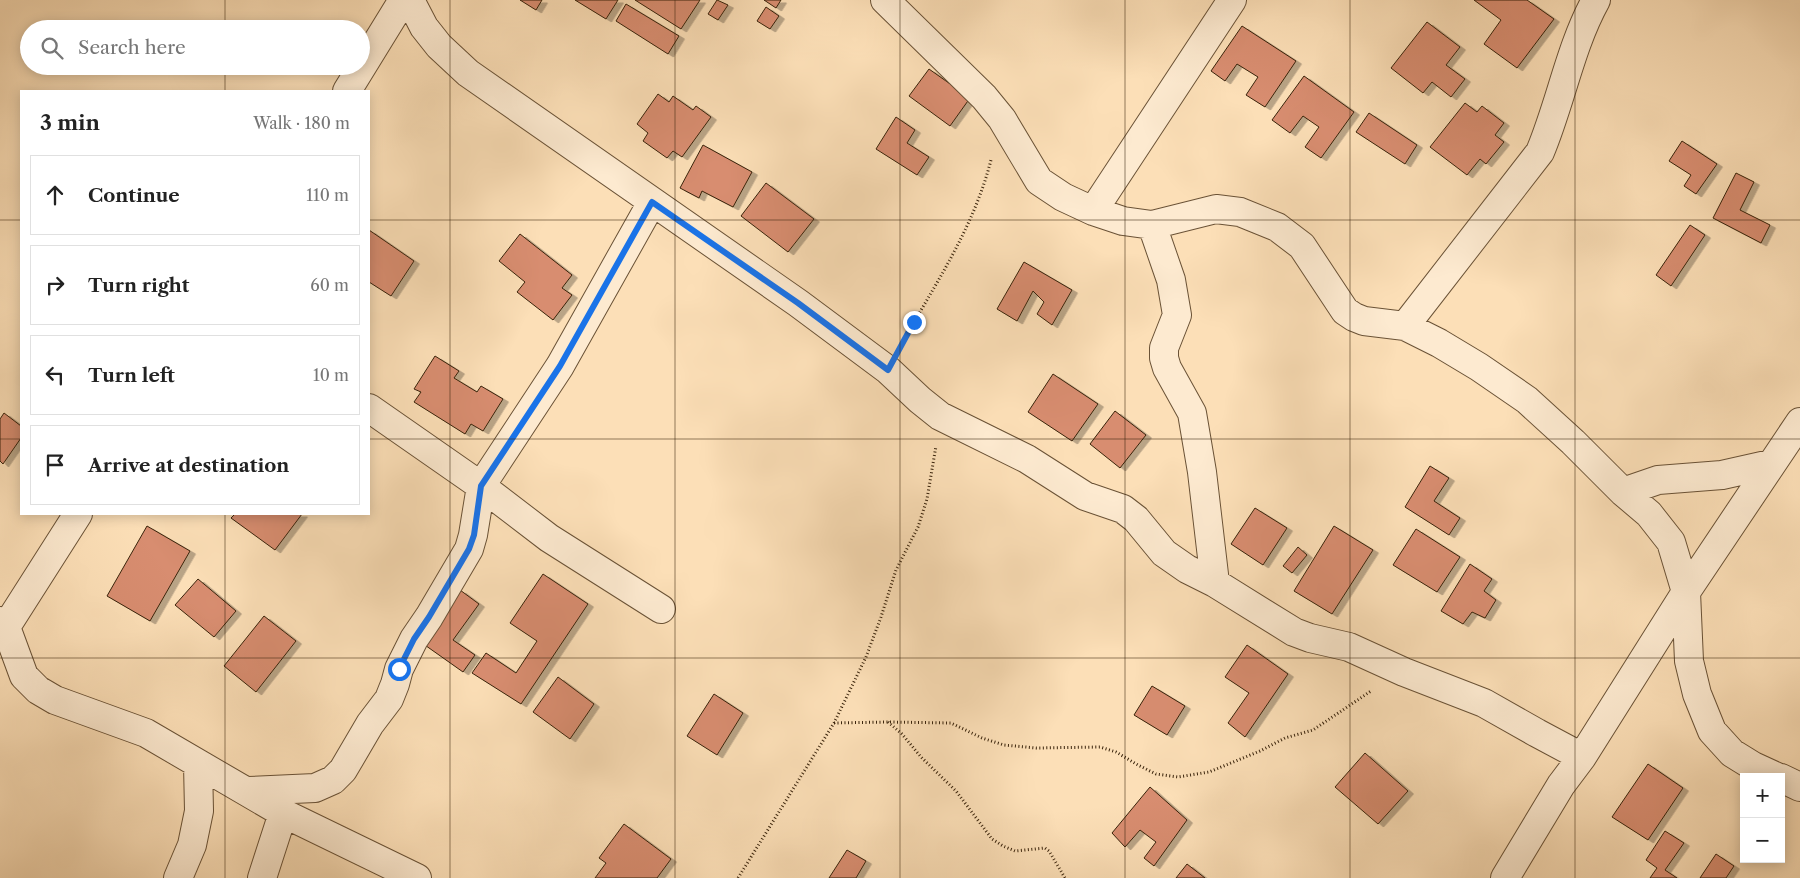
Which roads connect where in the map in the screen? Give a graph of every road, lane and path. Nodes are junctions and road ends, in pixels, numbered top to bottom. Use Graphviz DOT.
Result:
graph roads {
  1 [pos="403,0"];
  2 [pos="410,0"];
  3 [pos="885,0"];
  4 [pos="1232,0"];
  5 [pos="1596,0"];
  6 [pos="370,54"];
  7 [pos="357,75"];
  8 [pos="348,90"];
  9 [pos="1002,119"];
  10 [pos="652,202"];
  11 [pos="1093,211"];
  12 [pos="1152,225"];
  13 [pos="1404,326"];
  14 [pos="888,370"];
  15 [pos="370,409"];
  16 [pos="940,416"];
  17 [pos="1799,425"];
  18 [pos="1771,464"];
  19 [pos="481,486"];
  20 [pos="1623,492"];
  21 [pos="77,515"];
  22 [pos="1215,583"];
  23 [pos="1686,592"];
  24 [pos="661,610"];
  25 [pos="3,624"];
  26 [pos="1404,672"];
  27 [pos="888,722"];
  28 [pos="834,723"];
  29 [pos="1582,756"];
  30 [pos="198,764"];
  31 [pos="1768,773"];
  32 [pos="1785,780"];
  33 [pos="1800,787"];
  34 [pos="248,791"];
  35 [pos="283,813"];
  36 [pos="178,878"];
  37 [pos="262,878"];
  38 [pos="417,878"];
  39 [pos="738,878"];
  40 [pos="1064,878"];
  41 [pos="1505,878"];
  1 -- 6 [label="street"];
  2 -- 10 [label="street"];
  3 -- 9 [label="street"];
  4 -- 11 [label="street"];
  5 -- 13 [label="street"];
  7 -- 8 [label="street"];
  9 -- 11 [label="street"];
  9 -- 14 [label="path"];
  10 -- 14 [label="street"];
  10 -- 19 [label="street"];
  11 -- 12 [label="street"];
  12 -- 13 [label="street"];
  12 -- 22 [label="street"];
  13 -- 20 [label="street"];
  14 -- 16 [label="street"];
  15 -- 19 [label="street"];
  16 -- 22 [label="street"];
  16 -- 28 [label="path"];
  17 -- 18 [label="street"];
  18 -- 20 [label="street"];
  18 -- 23 [label="street"];
  19 -- 24 [label="street"];
  19 -- 34 [label="street"];
  20 -- 23 [label="street"];
  21 -- 25 [label="street"];
  22 -- 26 [label="street"];
  23 -- 29 [label="street"];
  23 -- 31 [label="street"];
  25 -- 30 [label="street"];
  26 -- 27 [label="path"];
  26 -- 29 [label="street"];
  27 -- 28 [label="path"];
  27 -- 40 [label="path"];
  28 -- 39 [label="path"];
  29 -- 41 [label="street"];
  30 -- 34 [label="street"];
  30 -- 36 [label="street"];
  32 -- 33 [label="street"];
  34 -- 35 [label="street"];
  35 -- 37 [label="street"];
  35 -- 38 [label="street"];
}
